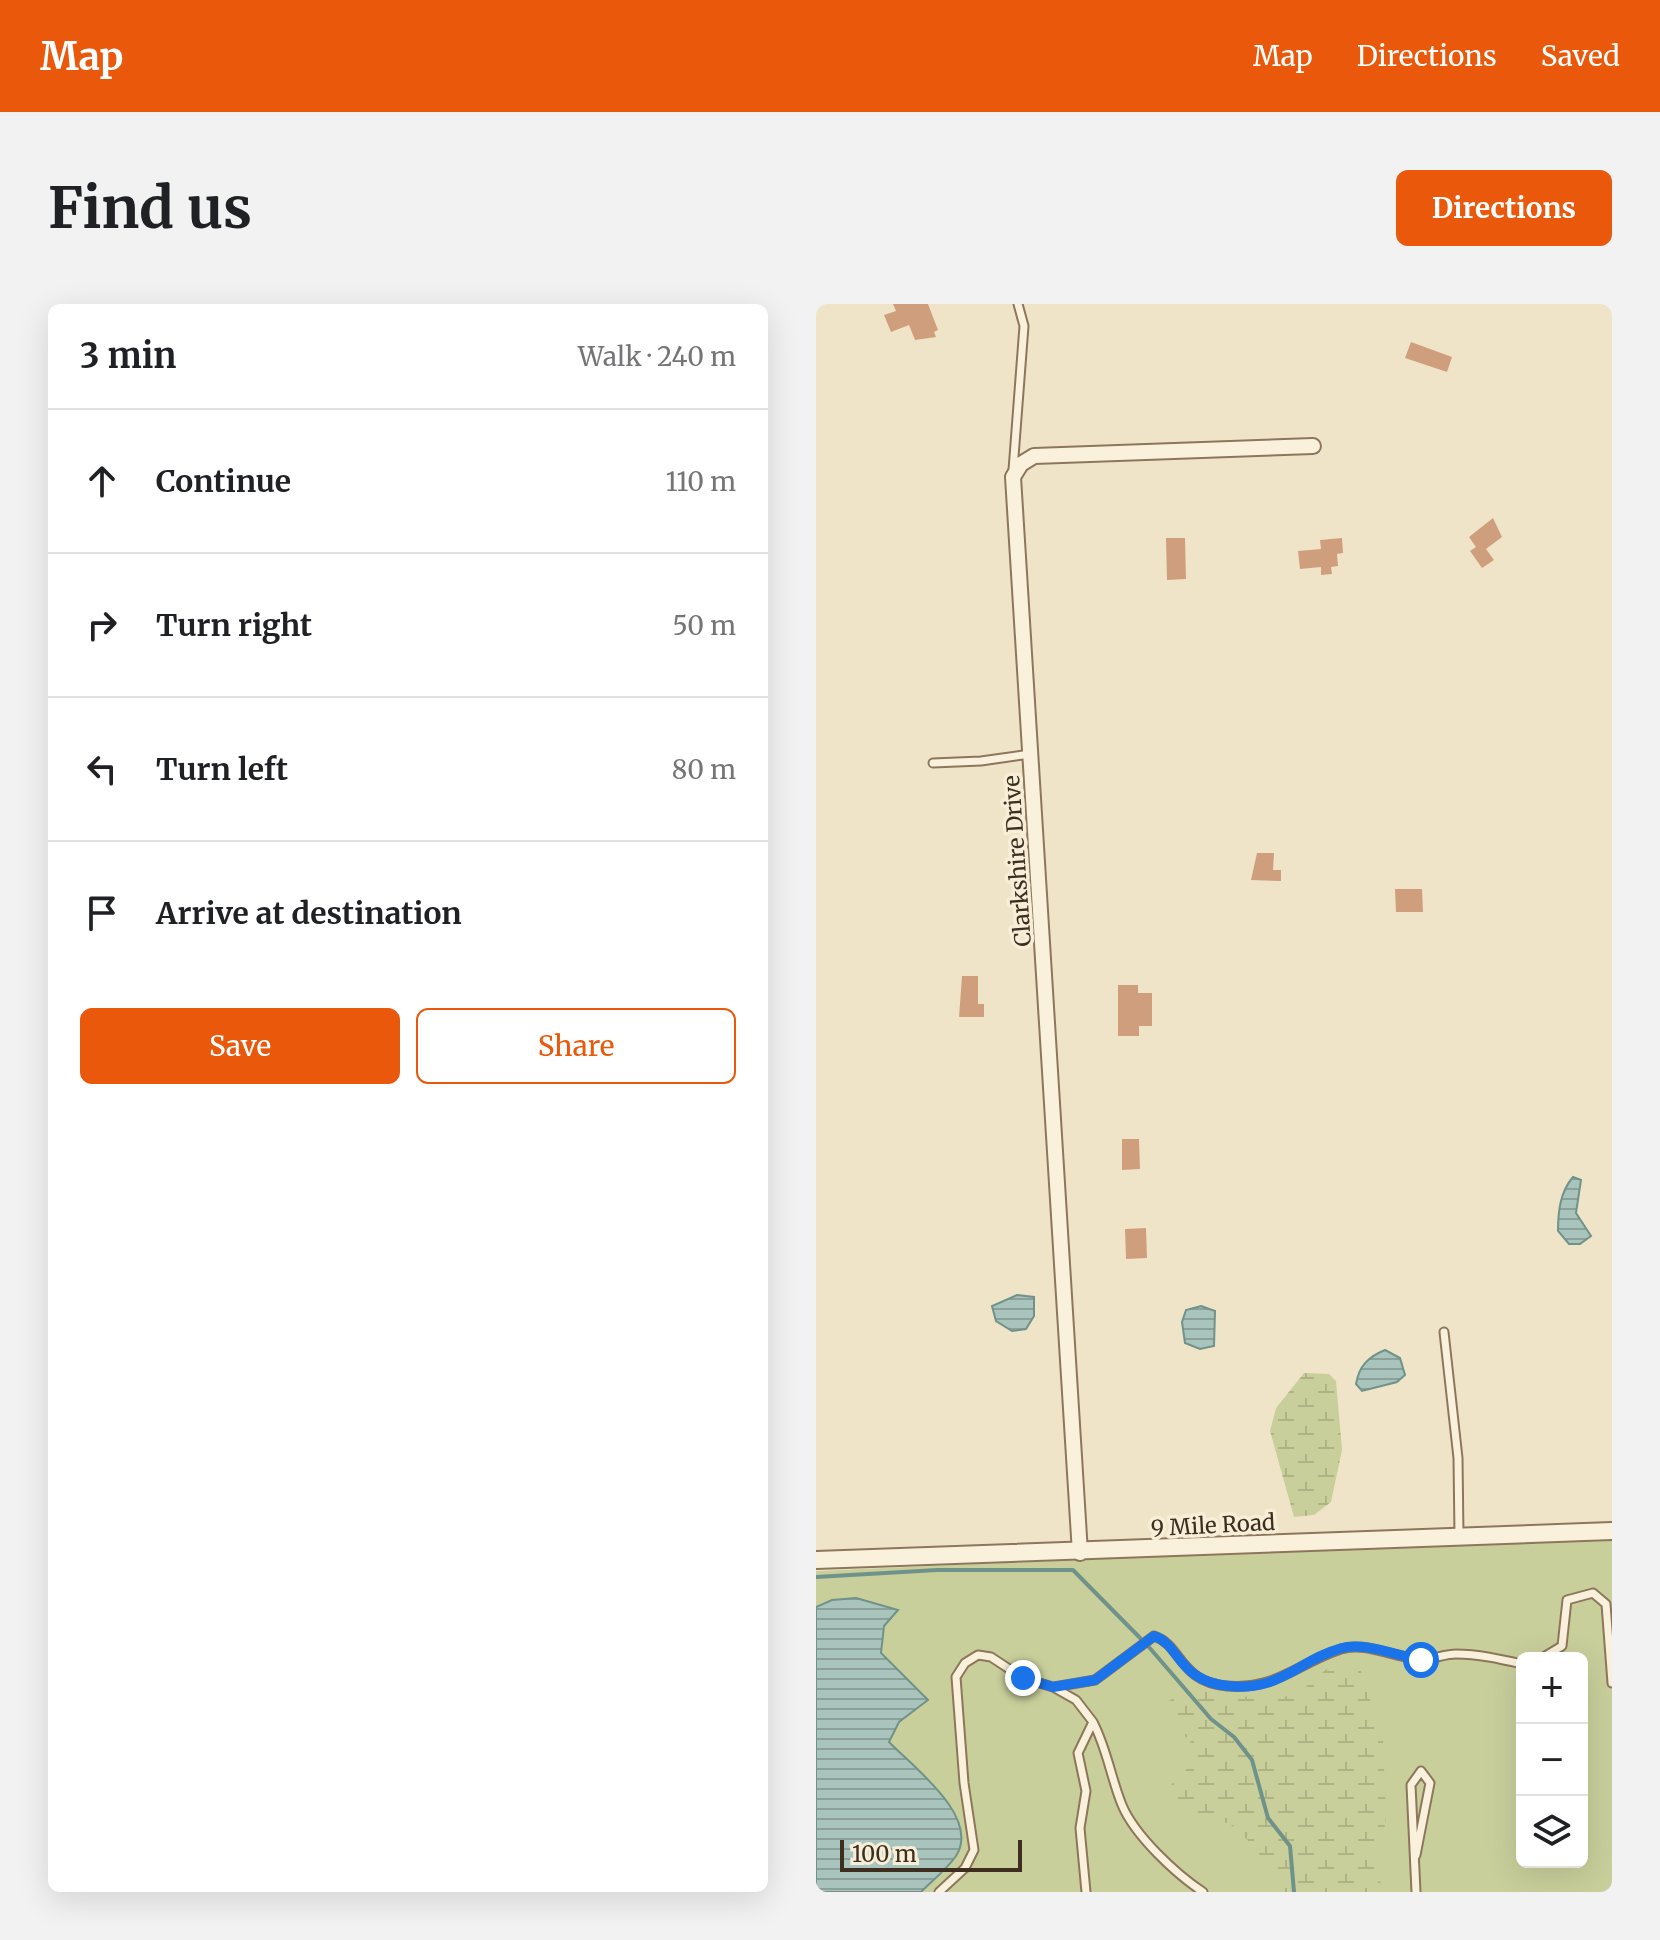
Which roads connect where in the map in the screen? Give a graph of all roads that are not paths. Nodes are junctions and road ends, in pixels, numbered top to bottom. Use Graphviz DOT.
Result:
graph roads {
  1 [pos="1018,304"];
  2 [pos="1313,446"];
  3 [pos="1013,477"];
  4 [pos="1031,754"];
  5 [pos="933,763"];
  6 [pos="1444,1332"];
  7 [pos="1612,1531"];
  8 [pos="1459,1535"];
  9 [pos="1080,1553"];
  10 [pos="816,1560"];
  11 [pos="1552,1652"];
  12 [pos="1516,1663"];
  13 [pos="1612,1683"];
  14 [pos="1053,1687"];
  15 [pos="1093,1722"];
  16 [pos="1416,1855"];
  17 [pos="939,1892"];
  18 [pos="1086,1892"];
  19 [pos="1203,1892"];
  20 [pos="1416,1892"];
  1 -- 3 [label="lane"];
  2 -- 3 [label="street"];
  3 -- 4 [label="street, Clarkshire Drive"];
  4 -- 5 [label="lane"];
  4 -- 9 [label="street, Clarkshire Drive"];
  6 -- 8 [label="lane"];
  7 -- 8 [label="street, 9 Mile Road"];
  8 -- 9 [label="street, 9 Mile Road"];
  9 -- 10 [label="street, 9 Mile Road"];
  11 -- 13 [label="lane"];
  12 -- 14 [label="lane"];
  14 -- 15 [label="lane"];
  14 -- 17 [label="lane"];
  15 -- 18 [label="lane"];
  15 -- 19 [label="lane"];
  16 -- 16 [label="lane"];
  16 -- 20 [label="lane"];
}
